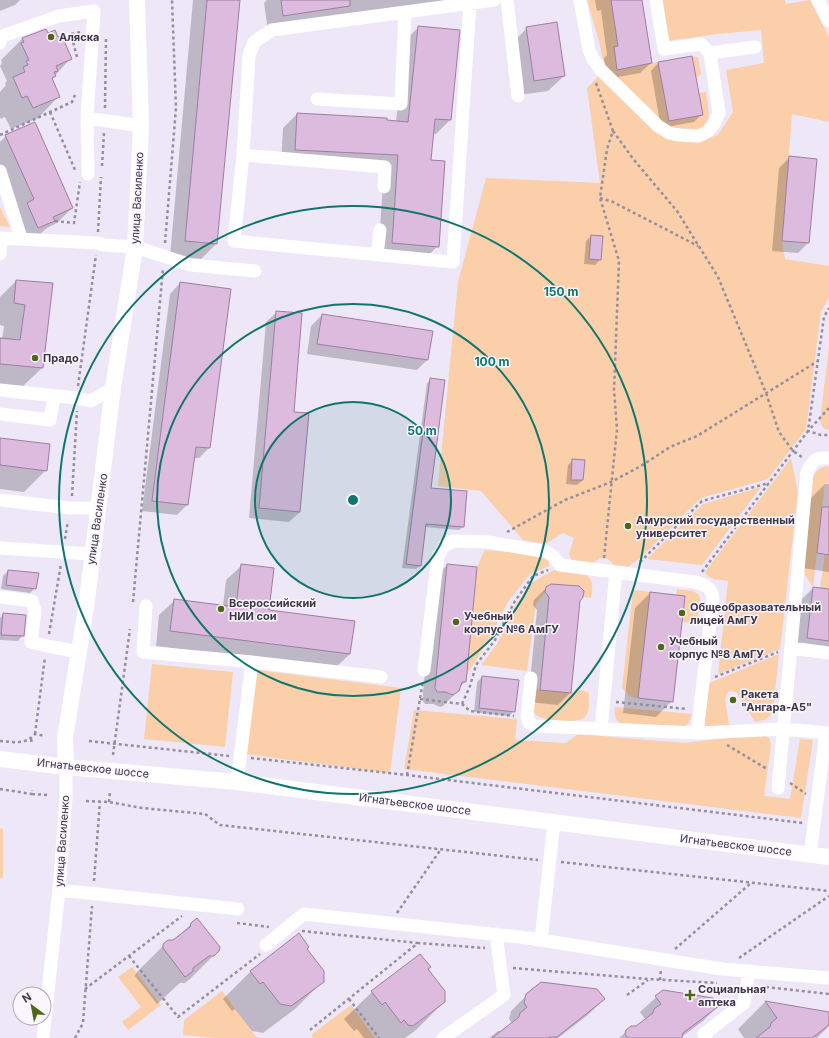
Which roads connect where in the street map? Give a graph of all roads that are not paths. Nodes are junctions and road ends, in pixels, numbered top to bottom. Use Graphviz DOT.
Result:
graph roads {
  1 [pos="137,0"];
  2 [pos="494,0"];
  3 [pos="507,0"];
  4 [pos="580,0"];
  5 [pos="656,0"];
  6 [pos="818,0"];
  7 [pos="470,3"];
  8 [pos="405,12"];
  9 [pos="829,20"];
  10 [pos="0,37"];
  11 [pos="0,43"];
  12 [pos="755,47"];
  13 [pos="710,53"];
  14 [pos="518,96"];
  15 [pos="317,99"];
  16 [pos="88,118"];
  17 [pos="141,126"];
  18 [pos="244,155"];
  19 [pos="0,171"];
  20 [pos="88,174"];
  21 [pos="384,187"];
  22 [pos="380,230"];
  23 [pos="1,238"];
  24 [pos="21,238"];
  25 [pos="135,247"];
  26 [pos="0,254"];
  27 [pos="377,255"];
  28 [pos="255,271"];
  29 [pos="113,388"];
  30 [pos="0,390"];
  31 [pos="54,396"];
  32 [pos="0,414"];
  33 [pos="829,458"];
  34 [pos="0,500"];
  35 [pos="99,508"];
  36 [pos="0,548"];
  37 [pos="92,554"];
  38 [pos="622,573"];
  39 [pos="0,597"];
  40 [pos="140,606"];
  41 [pos="791,648"];
  42 [pos="79,652"];
  43 [pos="829,653"];
  44 [pos="252,662"];
  45 [pos="424,670"];
  46 [pos="381,677"];
  47 [pos="530,678"];
  48 [pos="601,729"];
  49 [pos="784,729"];
  50 [pos="697,733"];
  51 [pos="828,733"];
  52 [pos="0,758"];
  53 [pos="66,766"];
  54 [pos="237,782"];
  55 [pos="778,788"];
  56 [pos="554,822"];
  57 [pos="810,854"];
  58 [pos="829,857"];
  59 [pos="59,890"];
  60 [pos="238,908"];
  61 [pos="496,934"];
  62 [pos="541,940"];
  63 [pos="263,949"];
  64 [pos="748,971"];
  65 [pos="829,978"];
  66 [pos="43,1038"];
  67 [pos="443,1038"];
  68 [pos="706,1038"];
  1 -- 17 [label="main road, улица Василенко"];
  2 -- 7 [label="street"];
  3 -- 14 [label="street"];
  4 -- 13 [label="street"];
  5 -- 13 [label="street"];
  6 -- 9 [label="street"];
  7 -- 8 [label="street"];
  7 -- 27 [label="street"];
  8 -- 15 [label="street"];
  8 -- 18 [label="street"];
  10 -- 11 [label="street"];
  10 -- 16 [label="street"];
  12 -- 13 [label="street"];
  16 -- 17 [label="street"];
  16 -- 20 [label="street"];
  17 -- 25 [label="main road, улица Василенко"];
  18 -- 21 [label="street"];
  18 -- 27 [label="street"];
  19 -- 24 [label="street"];
  22 -- 27 [label="street"];
  23 -- 24 [label="street"];
  23 -- 26 [label="street"];
  24 -- 25 [label="street"];
  25 -- 28 [label="street"];
  25 -- 29 [label="main road, улица Василенко"];
  29 -- 31 [label="street"];
  29 -- 35 [label="main road, улица Василенко"];
  30 -- 31 [label="street"];
  31 -- 32 [label="street"];
  33 -- 41 [label="street"];
  34 -- 35 [label="street"];
  35 -- 37 [label="main road, улица Василенко"];
  36 -- 37 [label="street"];
  37 -- 42 [label="main road, улица Василенко"];
  38 -- 45 [label="street"];
  38 -- 48 [label="street"];
  38 -- 50 [label="street"];
  39 -- 42 [label="street"];
  40 -- 44 [label="street"];
  41 -- 43 [label="street"];
  41 -- 49 [label="street"];
  42 -- 53 [label="main road, улица Василенко"];
  44 -- 46 [label="street"];
  44 -- 54 [label="street"];
  47 -- 48 [label="street"];
  48 -- 50 [label="street"];
  49 -- 50 [label="street"];
  49 -- 51 [label="street"];
  49 -- 55 [label="street"];
  51 -- 57 [label="street"];
  52 -- 53 [label="main road, Игнатьевское шоссе"];
  53 -- 54 [label="main road, Игнатьевское шоссе"];
  53 -- 59 [label="street, улица Василенко"];
  54 -- 56 [label="main road, Игнатьевское шоссе"];
  56 -- 57 [label="main road, Игнатьевское шоссе"];
  56 -- 62 [label="street"];
  57 -- 58 [label="main road, Игнатьевское шоссе"];
  59 -- 60 [label="street"];
  59 -- 66 [label="street, улица Василенко"];
  61 -- 62 [label="street"];
  61 -- 63 [label="street"];
  61 -- 67 [label="street"];
  62 -- 64 [label="street"];
  64 -- 65 [label="street"];
  64 -- 68 [label="street"];
}
